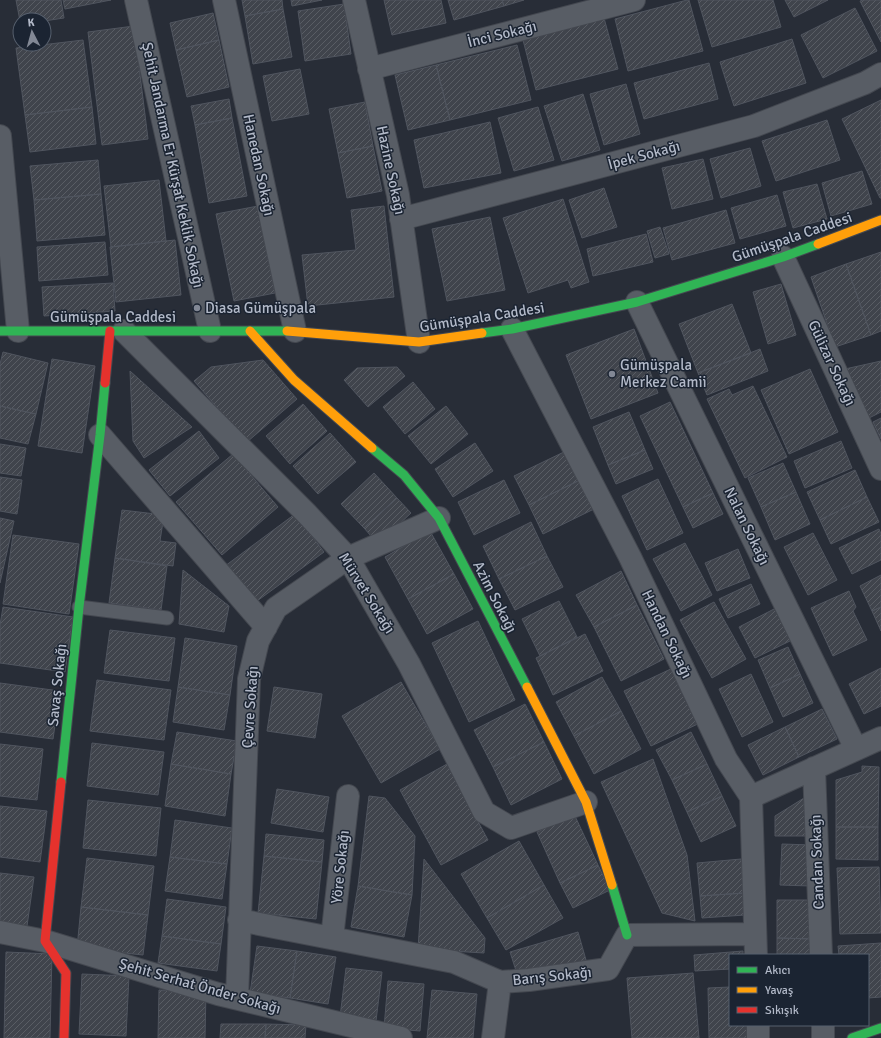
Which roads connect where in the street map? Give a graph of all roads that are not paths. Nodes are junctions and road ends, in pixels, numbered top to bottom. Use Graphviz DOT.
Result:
graph roads {
  1 [pos="136,0"];
  2 [pos="224,0"];
  3 [pos="354,0"];
  4 [pos="634,0"];
  5 [pos="369,68"];
  6 [pos="881,74"];
  7 [pos="0,136"];
  8 [pos="401,219"];
  9 [pos="881,220"];
  10 [pos="783,257"];
  11 [pos="637,302"];
  12 [pos="512,329"];
  13 [pos="9,331"];
  14 [pos="117,331"];
  15 [pos="210,331"];
  16 [pos="250,331"];
  17 [pos="295,331"];
  18 [pos="419,342"];
  19 [pos="100,435"];
  20 [pos="881,469"];
  21 [pos="439,518"];
  22 [pos="348,558"];
  23 [pos="79,607"];
  24 [pos="168,618"];
  25 [pos="266,627"];
  26 [pos="881,738"];
  27 [pos="856,749"];
  28 [pos="814,768"];
  29 [pos="348,796"];
  30 [pos="751,797"];
  31 [pos="586,802"];
  32 [pos="240,920"];
  33 [pos="0,932"];
  34 [pos="627,935"];
  35 [pos="332,938"];
  36 [pos="45,941"];
  37 [pos="756,944"];
  38 [pos="821,954"];
  39 [pos="500,982"];
  40 [pos="237,998"];
  41 [pos="758,1026"];
  42 [pos="823,1026"];
  43 [pos="881,1028"];
  44 [pos="64,1038"];
  45 [pos="402,1038"];
  46 [pos="493,1038"];
  47 [pos="758,1038"];
  48 [pos="823,1038"];
  49 [pos="852,1038"];
  1 -- 15 [label="street, Şehit Jandarma Er Kürşat Keklik Sokağı"];
  2 -- 17 [label="street, Hanedan Sokağı"];
  3 -- 5 [label="street, Hazine Sokağı"];
  4 -- 5 [label="street, İnci Sokağı"];
  5 -- 8 [label="street, Hazine Sokağı"];
  6 -- 8 [label="street, İpek Sokağı"];
  7 -- 13 [label="street"];
  8 -- 18 [label="street, Hazine Sokağı"];
  9 -- 10 [label="street, Gümüşpala Caddesi"];
  10 -- 11 [label="street, Gümüşpala Caddesi"];
  10 -- 20 [label="street, Gülizar Sokağı"];
  11 -- 12 [label="street, Gümüşpala Caddesi"];
  11 -- 27 [label="street, Nalan Sokağı"];
  12 -- 18 [label="street, Gümüşpala Caddesi"];
  12 -- 30 [label="street, Handan Sokağı"];
  13 -- 14 [label="street, Gümüşpala Caddesi"];
  14 -- 15 [label="street, Gümüşpala Caddesi"];
  14 -- 19 [label="street, Savaş Sokağı"];
  14 -- 22 [label="street, Mürvet Sokağı"];
  15 -- 16 [label="street, Gümüşpala Caddesi"];
  16 -- 17 [label="street, Gümüşpala Caddesi"];
  16 -- 21 [label="street, Azim Sokağı"];
  17 -- 18 [label="street, Gümüşpala Caddesi"];
  19 -- 23 [label="street, Savaş Sokağı"];
  19 -- 25 [label="street"];
  21 -- 22 [label="street, Çevre Sokağı"];
  21 -- 31 [label="street, Azim Sokağı"];
  22 -- 25 [label="street, Çevre Sokağı"];
  22 -- 31 [label="street, Mürvet Sokağı"];
  23 -- 24 [label="lane"];
  23 -- 36 [label="street, Savaş Sokağı"];
  25 -- 32 [label="street, Çevre Sokağı"];
  26 -- 27 [label="street"];
  27 -- 28 [label="street"];
  28 -- 30 [label="street"];
  28 -- 38 [label="street, Candan Sokağı"];
  29 -- 35 [label="street, Yöre Sokağı"];
  30 -- 37 [label="street"];
  31 -- 34 [label="street, Azim Sokağı"];
  32 -- 35 [label="street, Barış Sokağı"];
  32 -- 40 [label="street, Çevre Sokağı"];
  33 -- 36 [label="street, Şehit Serhat Önder Sokağı"];
  34 -- 37 [label="street"];
  34 -- 39 [label="street, Barış Sokağı"];
  35 -- 39 [label="street, Barış Sokağı"];
  36 -- 40 [label="street, Şehit Serhat Önder Sokağı"];
  36 -- 44 [label="street"];
  39 -- 46 [label="street"];
  40 -- 45 [label="street, Şehit Serhat Önder Sokağı"];
  41 -- 47 [label="street"];
  42 -- 48 [label="street"];
  43 -- 49 [label="street"];
}
